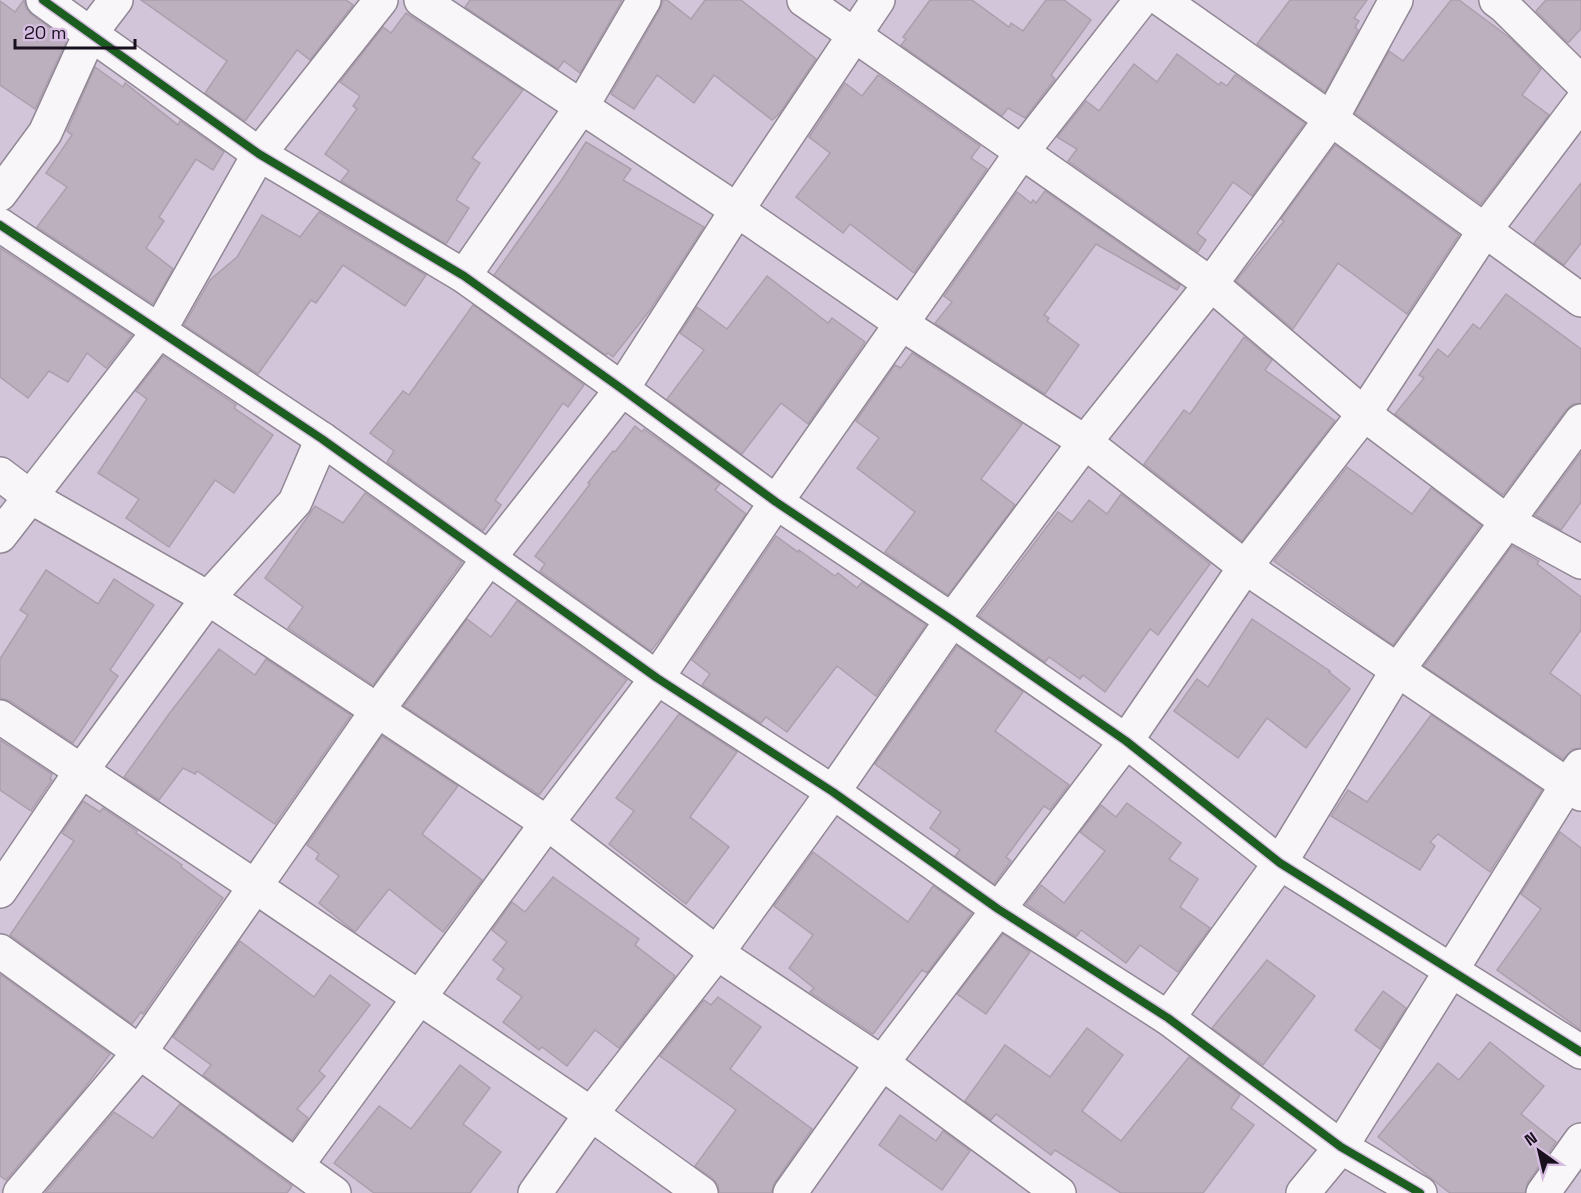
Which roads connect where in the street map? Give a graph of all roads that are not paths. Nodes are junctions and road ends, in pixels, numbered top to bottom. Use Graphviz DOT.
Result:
graph roads {
  1 [pos="43,0"];
  2 [pos="116,0"];
  3 [pos="381,0"];
  4 [pos="422,0"];
  5 [pos="644,0"];
  6 [pos="804,0"];
  7 [pos="878,0"];
  8 [pos="1141,0"];
  9 [pos="1162,0"];
  10 [pos="1396,0"];
  11 [pos="1496,0"];
  12 [pos="90,34"];
  13 [pos="855,34"];
  14 [pos="1581,82"];
  15 [pos="1581,103"];
  16 [pos="582,106"];
  17 [pos="1331,119"];
  18 [pos="1022,152"];
  19 [pos="259,154"];
  20 [pos="0,194"];
  21 [pos="737,210"];
  22 [pos="0,225"];
  23 [pos="1485,230"];
  24 [pos="464,276"];
  25 [pos="1211,284"];
  26 [pos="1581,300"];
  27 [pos="902,324"];
  28 [pos="159,331"];
  29 [pos="622,389"];
  30 [pos="1364,414"];
  31 [pos="1581,421"];
  32 [pos="322,439"];
  33 [pos="1085,442"];
  34 [pos="0,474"];
  35 [pos="29,496"];
  36 [pos="776,502"];
  37 [pos="1506,521"];
  38 [pos="0,536"];
  39 [pos="489,558"];
  40 [pos="1581,562"];
  41 [pos="1245,567"];
  42 [pos="208,598"];
  43 [pos="952,620"];
  44 [pos="1397,671"];
  45 [pos="657,678"];
  46 [pos="377,711"];
  47 [pos="0,717"];
  48 [pos="1126,741"];
  49 [pos="82,770"];
  50 [pos="1576,782"];
  51 [pos="833,792"];
  52 [pos="547,823"];
  53 [pos="1280,863"];
  54 [pos="256,886"];
  55 [pos="0,891"];
  56 [pos="998,909"];
  57 [pos="0,951"];
  58 [pos="717,953"];
  59 [pos="1451,971"];
  60 [pos="418,997"];
  61 [pos="1168,1018"];
  62 [pos="140,1052"];
  63 [pos="1581,1052"];
  64 [pos="882,1063"];
  65 [pos="591,1114"];
  66 [pos="1581,1140"];
  67 [pos="1341,1147"];
  68 [pos="315,1183"];
  69 [pos="1057,1192"];
  70 [pos="20,1193"];
  71 [pos="535,1193"];
  72 [pos="701,1193"];
  73 [pos="790,1193"];
  74 [pos="1303,1193"];
  75 [pos="1420,1193"];
  76 [pos="1543,1193"];
  1 -- 12 [label="street"];
  2 -- 12 [label="street"];
  3 -- 19 [label="street"];
  4 -- 16 [label="street"];
  5 -- 16 [label="street"];
  6 -- 13 [label="street"];
  7 -- 13 [label="street"];
  8 -- 18 [label="street"];
  9 -- 17 [label="street"];
  10 -- 17 [label="street"];
  11 -- 14 [label="street"];
  12 -- 19 [label="street"];
  12 -- 20 [label="street"];
  13 -- 18 [label="street"];
  13 -- 21 [label="street"];
  15 -- 23 [label="street"];
  16 -- 21 [label="street"];
  16 -- 24 [label="street"];
  17 -- 23 [label="street"];
  17 -- 25 [label="street"];
  18 -- 25 [label="street"];
  18 -- 27 [label="street"];
  19 -- 24 [label="street"];
  19 -- 28 [label="street"];
  21 -- 27 [label="street"];
  21 -- 29 [label="street"];
  22 -- 28 [label="street"];
  23 -- 26 [label="street"];
  23 -- 30 [label="street"];
  24 -- 29 [label="street"];
  25 -- 30 [label="street"];
  25 -- 33 [label="street"];
  27 -- 33 [label="street"];
  27 -- 36 [label="street"];
  28 -- 32 [label="street"];
  28 -- 35 [label="street"];
  29 -- 36 [label="street"];
  29 -- 39 [label="street"];
  30 -- 37 [label="street"];
  30 -- 41 [label="street"];
  31 -- 37 [label="street"];
  32 -- 39 [label="street"];
  32 -- 42 [label="street"];
  33 -- 41 [label="street"];
  33 -- 43 [label="street"];
  34 -- 35 [label="street"];
  35 -- 38 [label="street"];
  35 -- 42 [label="street"];
  36 -- 43 [label="street"];
  36 -- 45 [label="street"];
  37 -- 40 [label="street"];
  37 -- 44 [label="street"];
  39 -- 45 [label="street"];
  39 -- 46 [label="street"];
  41 -- 44 [label="street"];
  41 -- 48 [label="street"];
  42 -- 46 [label="street"];
  42 -- 49 [label="street"];
  43 -- 48 [label="street"];
  43 -- 51 [label="street"];
  44 -- 50 [label="street"];
  44 -- 53 [label="street"];
  45 -- 51 [label="street"];
  45 -- 52 [label="street"];
  46 -- 52 [label="street"];
  46 -- 54 [label="street"];
  47 -- 49 [label="street"];
  48 -- 53 [label="street"];
  48 -- 56 [label="street"];
  49 -- 54 [label="street"];
  49 -- 55 [label="street"];
  50 -- 59 [label="street"];
  51 -- 56 [label="street"];
  51 -- 58 [label="street"];
  52 -- 58 [label="street"];
  52 -- 60 [label="street"];
  53 -- 59 [label="street"];
  53 -- 61 [label="street"];
  54 -- 60 [label="street"];
  54 -- 62 [label="street"];
  56 -- 61 [label="street"];
  56 -- 64 [label="street"];
  57 -- 62 [label="street"];
  58 -- 64 [label="street"];
  58 -- 65 [label="street"];
  59 -- 63 [label="street"];
  59 -- 67 [label="street"];
  60 -- 65 [label="street"];
  60 -- 68 [label="street"];
  61 -- 67 [label="street"];
  62 -- 68 [label="street"];
  62 -- 70 [label="street"];
  64 -- 69 [label="street"];
  64 -- 73 [label="street"];
  65 -- 71 [label="street"];
  65 -- 72 [label="street"];
  66 -- 76 [label="street"];
  67 -- 74 [label="street"];
  67 -- 75 [label="street"];
}
